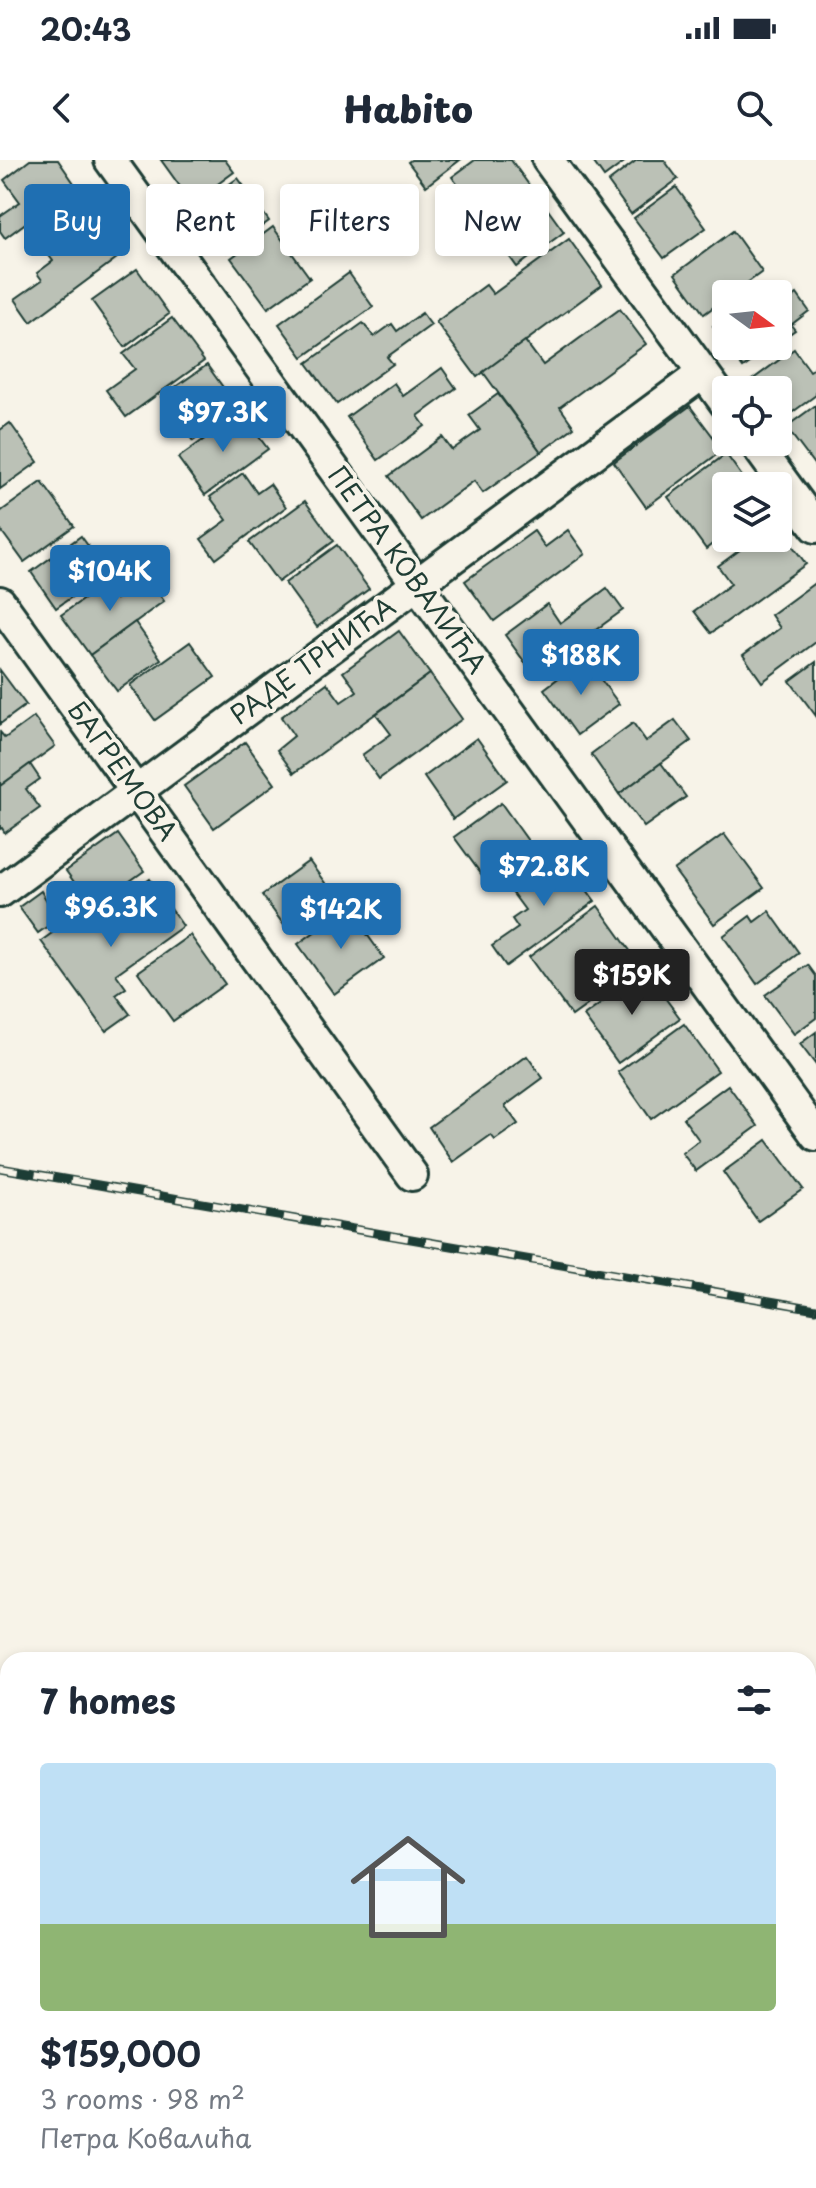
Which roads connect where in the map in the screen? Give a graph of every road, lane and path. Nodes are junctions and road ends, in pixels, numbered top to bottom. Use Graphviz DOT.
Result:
graph roads {
  1 [pos="110,160"];
  2 [pos="548,160"];
  3 [pos="703,373"];
  4 [pos="712,385"];
  5 [pos="764,456"];
  6 [pos="816,527"];
  7 [pos="417,585"];
  8 [pos="0,602"];
  9 [pos="136,792"];
  10 [pos="0,892"];
  11 [pos="816,1135"];
  12 [pos="412,1175"];
  1 -- 7 [label="street, ПЕТРА КОВАЛИЋА"];
  2 -- 3 [label="street"];
  3 -- 4 [label="street"];
  3 -- 7 [label="street, РАДЕ ТРНИЋА"];
  5 -- 6 [label="street"];
  7 -- 9 [label="street, РАДЕ ТРНИЋА"];
  7 -- 11 [label="street, ПЕТРА КОВАЛИЋА"];
  8 -- 9 [label="street, БАГРЕМОВА"];
  9 -- 10 [label="street, РАДЕ ТРНИЋА"];
  9 -- 12 [label="street, БАГРЕМОВА"];
}
